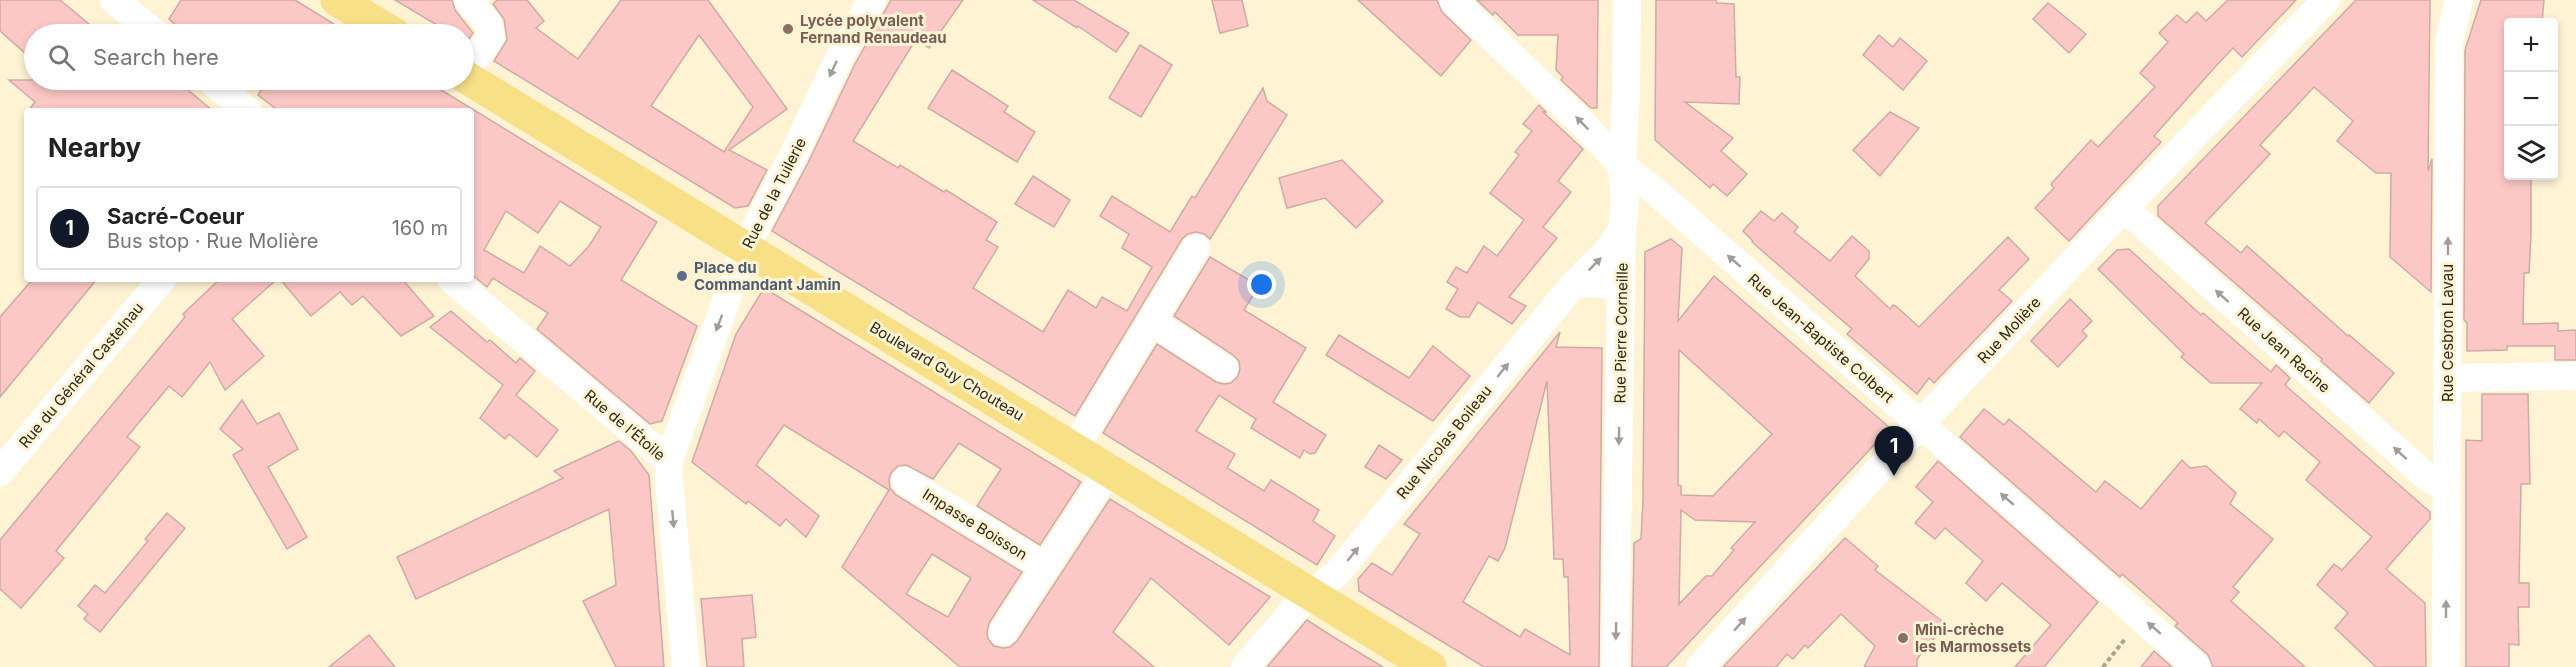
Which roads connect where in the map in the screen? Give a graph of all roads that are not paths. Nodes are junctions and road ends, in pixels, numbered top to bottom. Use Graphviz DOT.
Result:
graph roads {
  1 [pos="114,0"];
  2 [pos="337,0"];
  3 [pos="468,0"];
  4 [pos="872,0"];
  5 [pos="1454,0"];
  6 [pos="1627,0"];
  7 [pos="2326,0"];
  8 [pos="2453,9"];
  9 [pos="144,24"];
  10 [pos="377,24"];
  11 [pos="474,61"];
  12 [pos="474,81"];
  13 [pos="222,90"];
  14 [pos="244,108"];
  15 [pos="1622,166"];
  16 [pos="2124,208"];
  17 [pos="1622,230"];
  18 [pos="746,248"];
  19 [pos="1196,248"];
  20 [pos="159,282"];
  21 [pos="455,282"];
  22 [pos="1573,285"];
  23 [pos="1622,286"];
  24 [pos="1151,321"];
  25 [pos="1224,369"];
  26 [pos="2576,376"];
  27 [pos="2447,378"];
  28 [pos="1921,423"];
  29 [pos="1074,449"];
  30 [pos="669,461"];
  31 [pos="1109,470"];
  32 [pos="0,472"];
  33 [pos="905,481"];
  34 [pos="2446,488"];
  35 [pos="1044,567"];
  36 [pos="1311,595"];
  37 [pos="1003,632"];
  38 [pos="686,667"];
  39 [pos="1245,667"];
  40 [pos="1430,667"];
  41 [pos="1615,667"];
  42 [pos="1700,667"];
  43 [pos="2197,667"];
  44 [pos="2446,667"];
  1 -- 9 [label="street"];
  2 -- 10 [label="main road"];
  3 -- 11 [label="street"];
  4 -- 18 [label="street, Rue de la Tuilerie, one-way"];
  15 -- 5 [label="street, Rue Jean-Baptiste Colbert, one-way"];
  6 -- 15 [label="street, Rue Pierre Corneille"];
  7 -- 16 [label="street, Rue Molière"];
  27 -- 8 [label="street, Rue Cesbron Lavau, one-way"];
  12 -- 18 [label="main road, Boulevard Guy Chouteau"];
  13 -- 14 [label="street"];
  15 -- 17 [label="street, Rue Pierre Corneille"];
  28 -- 15 [label="street, Rue Jean-Baptiste Colbert, one-way"];
  16 -- 28 [label="street, Rue Molière"];
  34 -- 16 [label="street, Rue Jean Racine, one-way"];
  22 -- 17 [label="street, Rue Nicolas Boileau, one-way"];
  17 -- 23 [label="street, Rue Pierre Corneille"];
  18 -- 29 [label="main road, Boulevard Guy Chouteau"];
  18 -- 30 [label="street, Rue de la Tuilerie, one-way"];
  19 -- 24 [label="street"];
  20 -- 32 [label="street, Rue du Général Castelnau"];
  21 -- 30 [label="street, Rue de l’Étoile"];
  22 -- 23 [label="street"];
  36 -- 22 [label="street, Rue Nicolas Boileau, one-way"];
  23 -- 41 [label="street, Rue Pierre Corneille, one-way"];
  24 -- 25 [label="street"];
  24 -- 29 [label="street"];
  26 -- 27 [label="street"];
  27 -- 34 [label="street, Rue Cesbron Lavau"];
  42 -- 28 [label="street, Rue Molière, one-way"];
  43 -- 28 [label="street, Rue Jean-Baptiste Colbert, one-way"];
  29 -- 31 [label="main road, Boulevard Guy Chouteau"];
  30 -- 38 [label="street, Rue de l’Étoile, one-way"];
  31 -- 35 [label="street, Impasse Boisson"];
  31 -- 36 [label="main road, Boulevard Guy Chouteau"];
  33 -- 35 [label="street, Impasse Boisson"];
  44 -- 34 [label="street, Rue Cesbron Lavau, one-way"];
  35 -- 37 [label="street, Impasse Boisson"];
  36 -- 39 [label="street, Rue Nicolas Boileau"];
  36 -- 40 [label="main road, Boulevard Guy Chouteau"];
}
